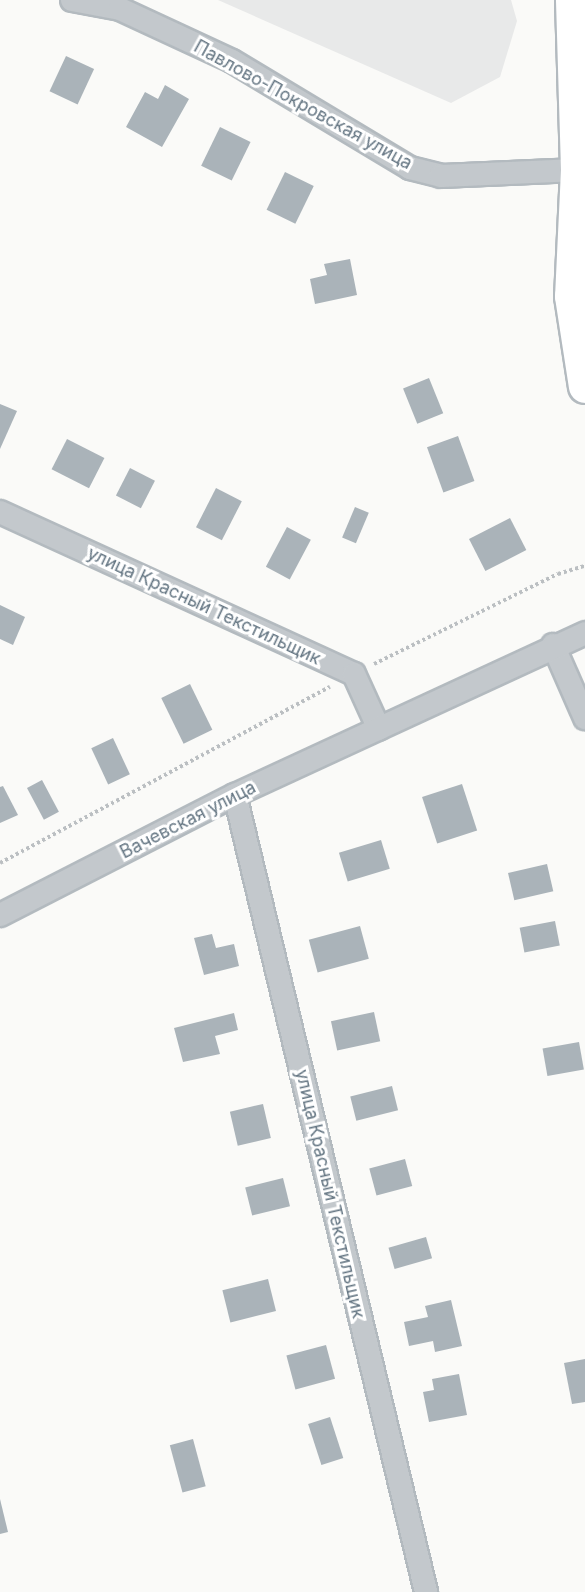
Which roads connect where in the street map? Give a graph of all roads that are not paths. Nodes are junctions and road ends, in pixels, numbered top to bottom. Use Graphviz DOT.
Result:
graph roads {
  1 [pos="72,0"];
  2 [pos="572,0"];
  3 [pos="577,170"];
  4 [pos="585,386"];
  5 [pos="0,512"];
  6 [pos="585,633"];
  7 [pos="553,645"];
  8 [pos="585,718"];
  9 [pos="379,729"];
  10 [pos="235,795"];
  11 [pos="0,915"];
  12 [pos="426,1592"];
  1 -- 3 [label="street, Павлово-Покровская улица"];
  2 -- 3 [label="main road"];
  3 -- 4 [label="main road"];
  5 -- 9 [label="street, улица Красный Текстильщик"];
  6 -- 7 [label="street, Вачевская улица"];
  7 -- 8 [label="street"];
  7 -- 9 [label="street, Вачевская улица"];
  9 -- 10 [label="street, Вачевская улица"];
  10 -- 11 [label="street, Вачевская улица"];
  10 -- 12 [label="street, улица Красный Текстильщик"];
}
